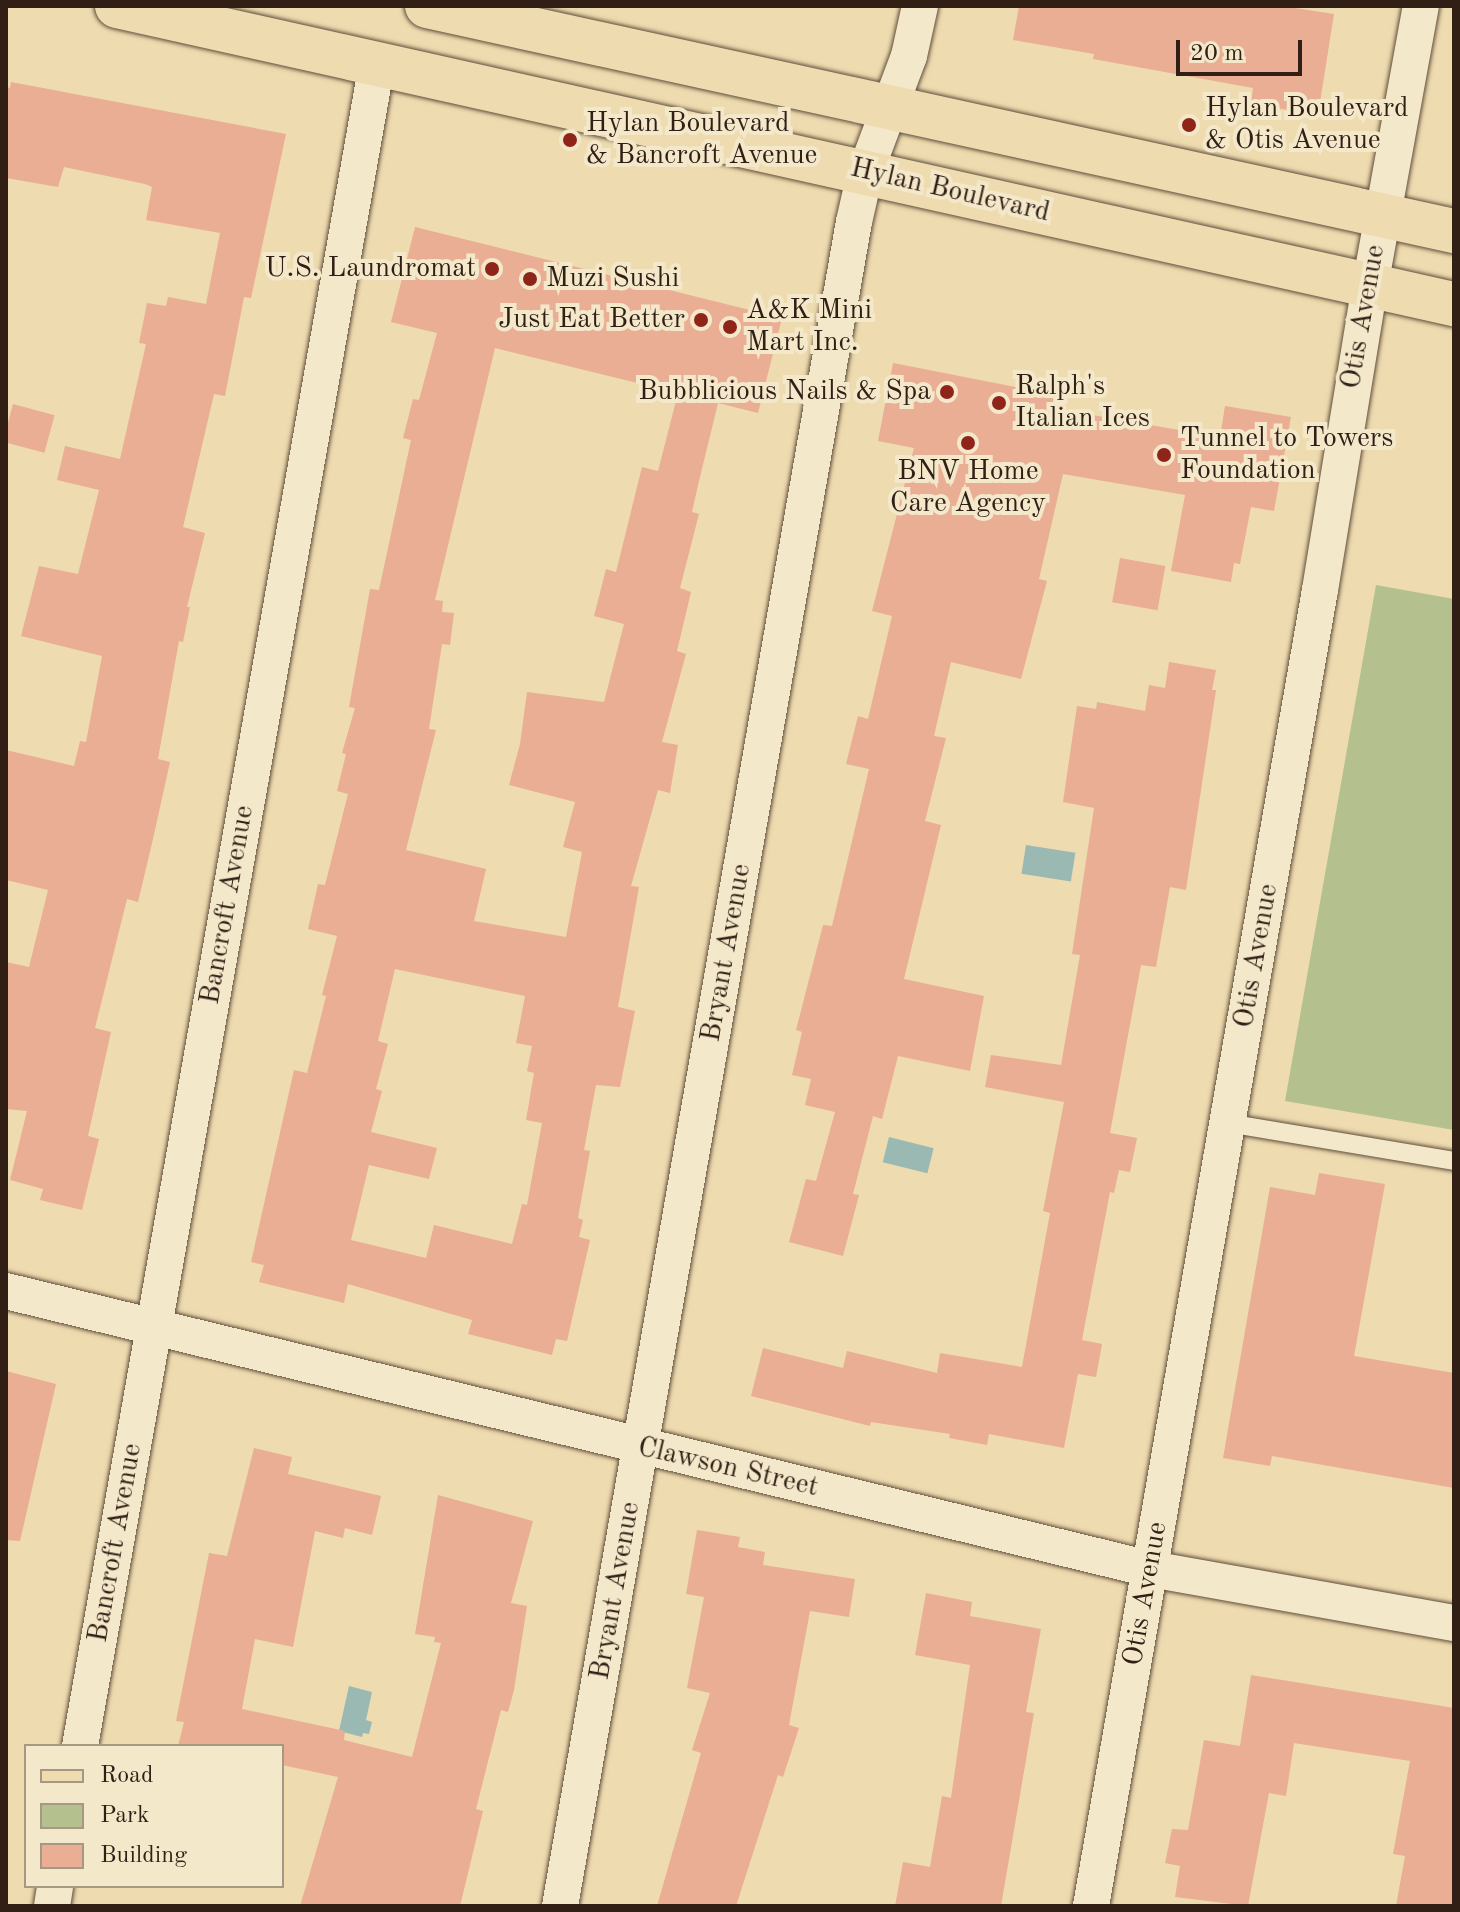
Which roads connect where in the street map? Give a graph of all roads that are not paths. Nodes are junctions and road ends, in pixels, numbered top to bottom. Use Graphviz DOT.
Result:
graph roads {
  1 [pos="117,6"];
  2 [pos="427,6"];
  3 [pos="920,6"];
  4 [pos="1421,6"];
  5 [pos="594,42"];
  6 [pos="377,63"];
  7 [pos="891,107"];
  8 [pos="584,109"];
  9 [pos="865,173"];
  10 [pos="1382,215"];
  11 [pos="1454,231"];
  12 [pos="1370,286"];
  13 [pos="1454,304"];
  14 [pos="1228,1123"];
  15 [pos="1454,1161"];
  16 [pos="6,1291"];
  17 [pos="153,1328"];
  18 [pos="642,1447"];
  19 [pos="1150,1569"];
  20 [pos="1454,1623"];
  21 [pos="80,1744"];
  22 [pos="560,1906"];
  23 [pos="1091,1906"];
  1 -- 6 [label="main road, Hylan Boulevard"];
  2 -- 5 [label="main road"];
  3 -- 7 [label="street, Bryant Avenue"];
  4 -- 10 [label="street, Otis Avenue"];
  5 -- 7 [label="main road"];
  5 -- 8 [label="main road"];
  6 -- 8 [label="main road, Hylan Boulevard"];
  6 -- 17 [label="street, Bancroft Avenue"];
  7 -- 9 [label="street, Bryant Avenue"];
  7 -- 10 [label="main road"];
  8 -- 9 [label="main road, Hylan Boulevard"];
  9 -- 12 [label="main road, Hylan Boulevard"];
  9 -- 18 [label="street, Bryant Avenue"];
  10 -- 11 [label="main road"];
  10 -- 12 [label="street, Otis Avenue"];
  12 -- 13 [label="main road, Hylan Boulevard"];
  12 -- 14 [label="street, Otis Avenue"];
  14 -- 15 [label="lane"];
  14 -- 19 [label="street, Otis Avenue"];
  16 -- 17 [label="street, Clawson Street"];
  17 -- 18 [label="street, Clawson Street"];
  17 -- 21 [label="street, Bancroft Avenue"];
  18 -- 19 [label="street, Clawson Street"];
  18 -- 22 [label="street, Bryant Avenue"];
  19 -- 20 [label="street, Clawson Street"];
  19 -- 23 [label="street, Otis Avenue"];
}
